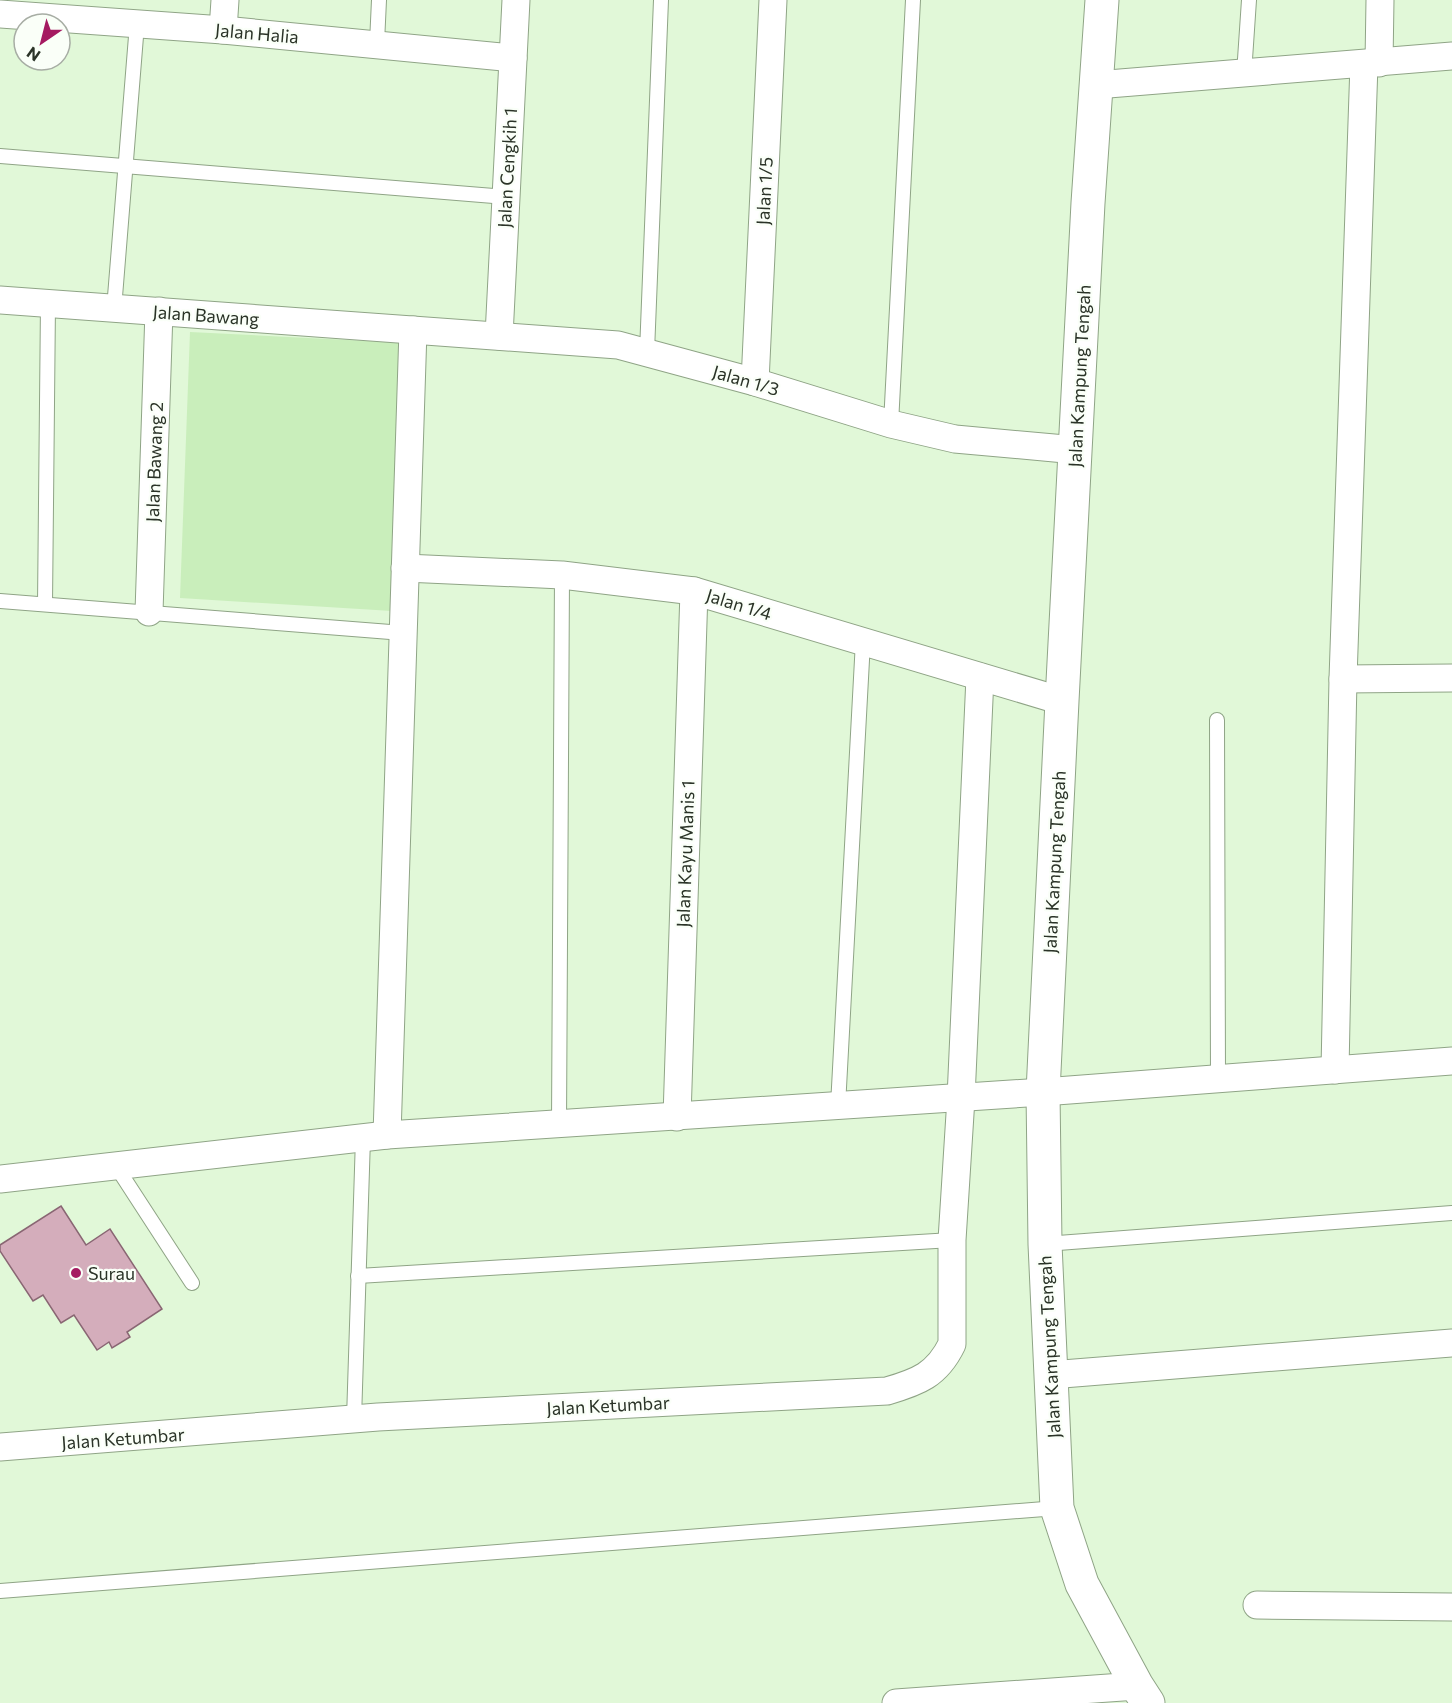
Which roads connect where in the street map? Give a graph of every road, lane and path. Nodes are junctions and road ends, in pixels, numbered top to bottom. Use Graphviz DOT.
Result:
graph roads {
  1 [pos="225,0"];
  2 [pos="379,0"];
  3 [pos="516,0"];
  4 [pos="661,0"];
  5 [pos="773,0"];
  6 [pos="913,0"];
  7 [pos="1102,0"];
  8 [pos="1249,0"];
  9 [pos="1380,0"];
  10 [pos="0,14"];
  11 [pos="137,24"];
  12 [pos="224,30"];
  13 [pos="377,44"];
  14 [pos="1452,56"];
  15 [pos="513,58"];
  16 [pos="1371,63"];
  17 [pos="1244,74"];
  18 [pos="1096,85"];
  19 [pos="0,156"];
  20 [pos="126,166"];
  21 [pos="506,197"];
  22 [pos="0,300"];
  23 [pos="48,303"];
  24 [pos="114,309"];
  25 [pos="159,311"];
  26 [pos="413,330"];
  27 [pos="499,336"];
  28 [pos="647,352"];
  29 [pos="755,382"];
  30 [pos="891,424"];
  31 [pos="1076,450"];
  32 [pos="405,568"];
  33 [pos="562,575"];
  34 [pos="694,591"];
  35 [pos="0,601"];
  36 [pos="45,604"];
  37 [pos="148,612"];
  38 [pos="403,633"];
  39 [pos="863,641"];
  40 [pos="980,676"];
  41 [pos="1452,678"];
  42 [pos="1343,679"];
  43 [pos="1062,701"];
  44 [pos="1217,720"];
  45 [pos="1452,1061"];
  46 [pos="1335,1070"];
  47 [pos="1218,1079"];
  48 [pos="1043,1092"];
  49 [pos="961,1098"];
  50 [pos="838,1106"];
  51 [pos="677,1116"];
  52 [pos="559,1124"];
  53 [pos="375,1137"];
  54 [pos="116,1166"];
  55 [pos="0,1179"];
  56 [pos="1452,1213"];
  57 [pos="952,1240"];
  58 [pos="1045,1244"];
  59 [pos="358,1276"];
  60 [pos="192,1283"];
  61 [pos="1452,1343"];
  62 [pos="1050,1375"];
  63 [pos="354,1419"];
  64 [pos="0,1447"];
  65 [pos="1057,1508"];
  66 [pos="0,1591"];
  67 [pos="1257,1605"];
  68 [pos="1452,1606"];
  69 [pos="1142,1695"];
  70 [pos="896,1703"];
  1 -- 12 [label="street"];
  2 -- 13 [label="lane"];
  3 -- 15 [label="street, Jalan Cengkih 1"];
  4 -- 28 [label="lane"];
  5 -- 29 [label="street, Jalan 1/5"];
  6 -- 30 [label="lane"];
  7 -- 18 [label="street, Jalan Kampung Tengah"];
  8 -- 17 [label="lane"];
  9 -- 16 [label="street"];
  10 -- 11 [label="street, Jalan Halia"];
  11 -- 12 [label="street, Jalan Halia"];
  11 -- 20 [label="lane"];
  12 -- 13 [label="street, Jalan Halia"];
  13 -- 15 [label="street, Jalan Halia"];
  14 -- 16 [label="street"];
  15 -- 21 [label="street, Jalan Cengkih 1"];
  16 -- 17 [label="street"];
  16 -- 42 [label="street"];
  17 -- 18 [label="street"];
  18 -- 31 [label="street, Jalan Kampung Tengah"];
  19 -- 20 [label="lane"];
  20 -- 21 [label="lane"];
  20 -- 24 [label="lane"];
  21 -- 27 [label="street, Jalan Cengkih 1"];
  22 -- 23 [label="street, Jalan Bawang"];
  23 -- 24 [label="street, Jalan Bawang"];
  23 -- 36 [label="lane"];
  24 -- 25 [label="street, Jalan Bawang"];
  25 -- 26 [label="street, Jalan Bawang"];
  25 -- 37 [label="street, Jalan Bawang 2"];
  26 -- 27 [label="street, Jalan 1/3"];
  26 -- 32 [label="street"];
  27 -- 28 [label="street, Jalan 1/3"];
  28 -- 29 [label="street, Jalan 1/3"];
  29 -- 30 [label="street, Jalan 1/3"];
  30 -- 31 [label="street, Jalan 1/3"];
  31 -- 43 [label="street, Jalan Kampung Tengah"];
  32 -- 33 [label="street, Jalan 1/4"];
  32 -- 38 [label="street"];
  33 -- 34 [label="street, Jalan 1/4"];
  33 -- 52 [label="lane"];
  34 -- 39 [label="street, Jalan 1/4"];
  34 -- 51 [label="street, Jalan Kayu Manis 1"];
  35 -- 36 [label="lane"];
  36 -- 37 [label="lane"];
  37 -- 38 [label="lane"];
  38 -- 53 [label="street"];
  39 -- 40 [label="street, Jalan 1/4"];
  39 -- 50 [label="lane"];
  40 -- 43 [label="street, Jalan 1/4"];
  40 -- 49 [label="street, Jalan Ketumbar"];
  41 -- 42 [label="street"];
  42 -- 46 [label="street"];
  43 -- 48 [label="street, Jalan Kampung Tengah"];
  44 -- 47 [label="lane"];
  45 -- 46 [label="street"];
  46 -- 47 [label="street"];
  47 -- 48 [label="street"];
  48 -- 49 [label="street"];
  48 -- 58 [label="street, Jalan Kampung Tengah"];
  49 -- 50 [label="street"];
  49 -- 57 [label="street, Jalan Ketumbar"];
  50 -- 51 [label="street"];
  51 -- 52 [label="street"];
  52 -- 53 [label="street"];
  53 -- 54 [label="street"];
  53 -- 59 [label="lane"];
  54 -- 55 [label="street"];
  54 -- 60 [label="lane"];
  56 -- 58 [label="lane"];
  57 -- 59 [label="lane"];
  57 -- 63 [label="street, Jalan Ketumbar"];
  58 -- 62 [label="street, Jalan Kampung Tengah"];
  59 -- 63 [label="lane"];
  61 -- 62 [label="street"];
  62 -- 65 [label="street, Jalan Kampung Tengah"];
  63 -- 64 [label="street, Jalan Ketumbar"];
  65 -- 66 [label="lane"];
  65 -- 69 [label="street, Jalan Kampung Tengah"];
  67 -- 68 [label="street"];
  69 -- 70 [label="street"];
}
